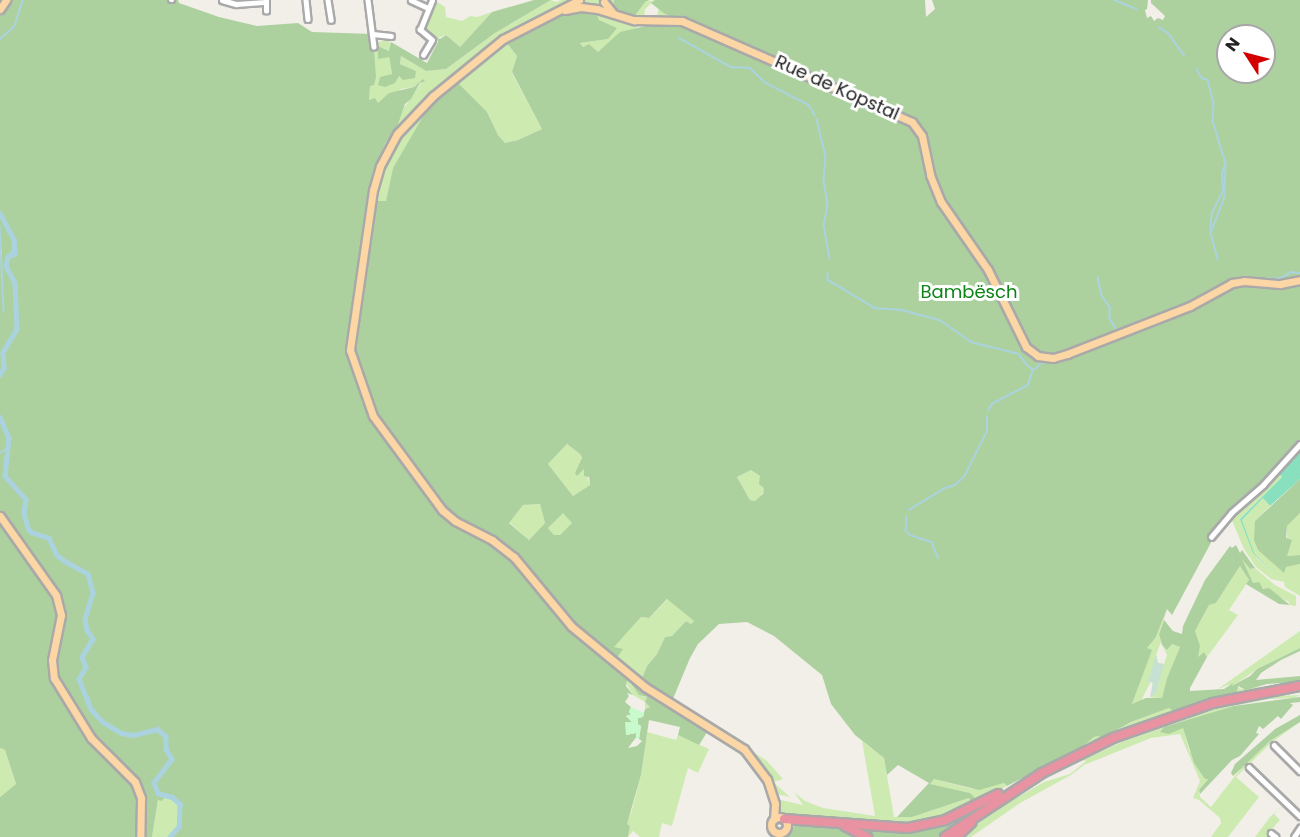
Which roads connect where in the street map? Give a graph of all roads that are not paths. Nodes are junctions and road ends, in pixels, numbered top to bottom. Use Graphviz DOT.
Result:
graph roads {
  1 [pos="6,0"];
  2 [pos="222,0"];
  3 [pos="306,0"];
  4 [pos="328,0"];
  5 [pos="368,0"];
  6 [pos="411,0"];
  7 [pos="432,0"];
  8 [pos="581,0"];
  9 [pos="266,1"];
  10 [pos="604,1"];
  11 [pos="428,8"];
  12 [pos="588,8"];
  13 [pos="0,9"];
  14 [pos="597,9"];
  15 [pos="266,11"];
  16 [pos="557,11"];
  17 [pos="617,17"];
  18 [pos="308,19"];
  19 [pos="330,20"];
  20 [pos="373,34"];
  21 [pos="391,36"];
  22 [pos="374,47"];
  23 [pos="423,55"];
  24 [pos="1300,280"];
  25 [pos="1300,444"];
  26 [pos="0,516"];
  27 [pos="1211,537"];
  28 [pos="1300,688"];
  29 [pos="1274,745"];
  30 [pos="1249,767"];
  31 [pos="1300,771"];
  32 [pos="1042,773"];
  33 [pos="1300,816"];
  34 [pos="782,827"];
  35 [pos="1271,833"];
  36 [pos="140,837"];
  37 [pos="867,837"];
  38 [pos="945,837"];
  39 [pos="954,837"];
  40 [pos="1276,837"];
  1 -- 13 [label="main road"];
  2 -- 9 [label="street"];
  3 -- 18 [label="street"];
  4 -- 19 [label="street"];
  5 -- 20 [label="street"];
  6 -- 11 [label="street"];
  7 -- 11 [label="street"];
  8 -- 12 [label="main road"];
  8 -- 16 [label="main road"];
  9 -- 15 [label="street"];
  10 -- 14 [label="main road"];
  10 -- 17 [label="main road"];
  11 -- 23 [label="street"];
  12 -- 14 [label="main road, Rue de Kopstal"];
  12 -- 16 [label="main road, Rue de Kopstal"];
  14 -- 17 [label="main road, Rue de Kopstal"];
  16 -- 34 [label="main road"];
  17 -- 24 [label="main road, Rue de Kopstal"];
  20 -- 21 [label="street"];
  20 -- 22 [label="street"];
  25 -- 27 [label="street"];
  26 -- 36 [label="main road"];
  28 -- 32 [label="highway"];
  28 -- 39 [label="highway"];
  29 -- 31 [label="street"];
  30 -- 33 [label="street"];
  32 -- 34 [label="highway"];
  32 -- 38 [label="highway"];
  34 -- 37 [label="highway"];
  35 -- 40 [label="street"];
}
